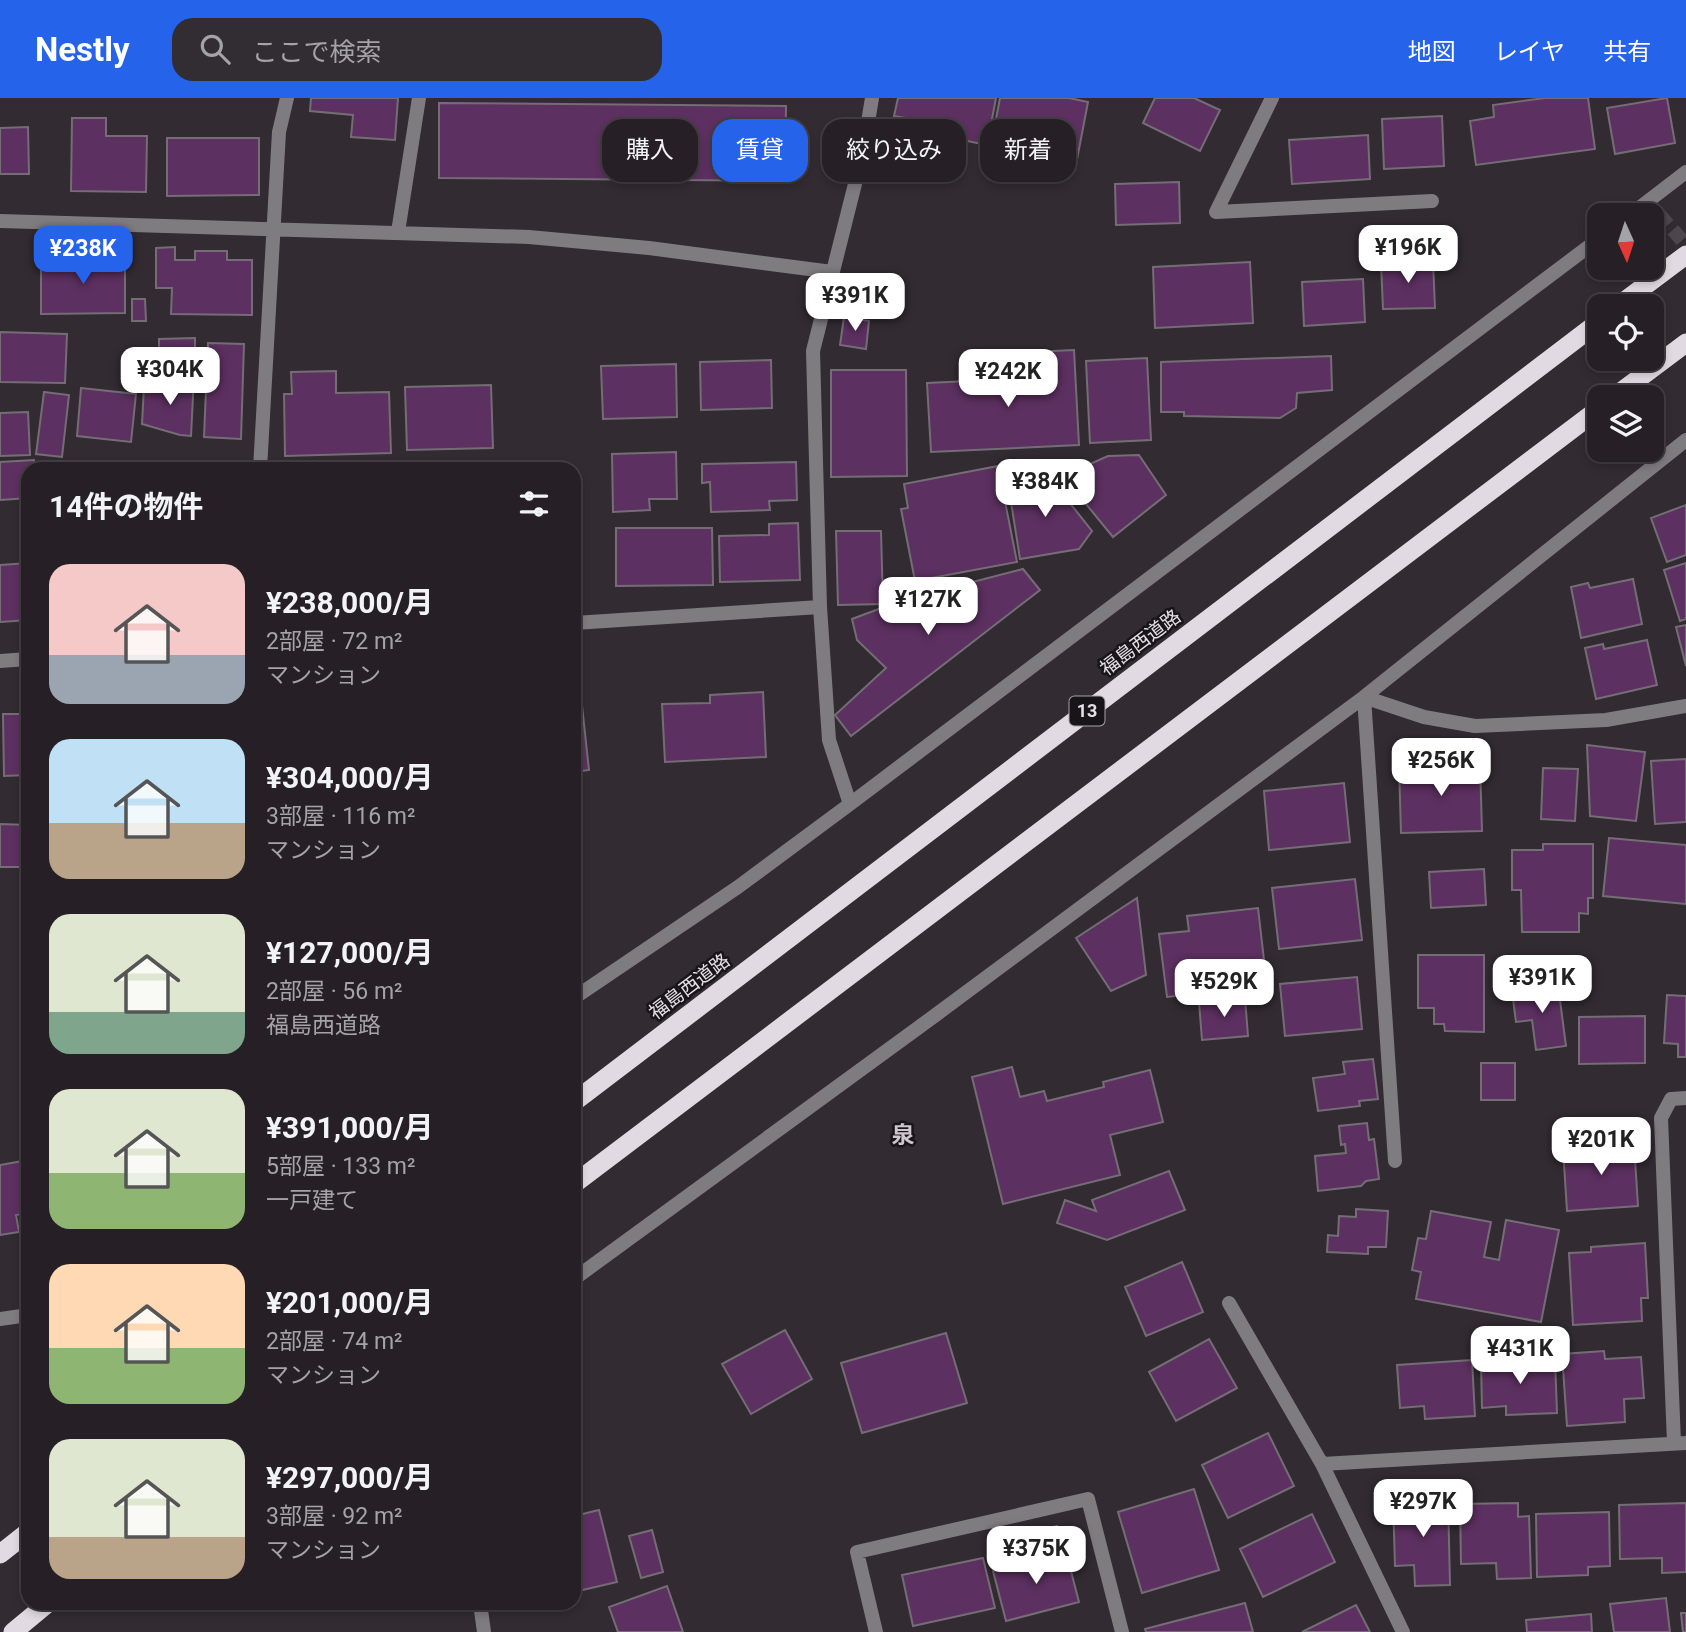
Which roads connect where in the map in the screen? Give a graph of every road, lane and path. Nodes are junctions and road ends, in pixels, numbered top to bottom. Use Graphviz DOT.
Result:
graph roads {
  1 [pos="287,98"];
  2 [pos="419,98"];
  3 [pos="872,98"];
  4 [pos="1272,98"];
  5 [pos="1686,172"];
  6 [pos="1432,201"];
  7 [pos="1649,201"];
  8 [pos="1646,203"];
  9 [pos="0,221"];
  10 [pos="275,228"];
  11 [pos="398,232"];
  12 [pos="1587,248"];
  13 [pos="1686,255"];
  14 [pos="832,272"];
  15 [pos="1634,294"];
  16 [pos="1587,331"];
  17 [pos="1686,343"];
  18 [pos="1630,385"];
  19 [pos="1587,418"];
  20 [pos="1686,440"];
  21 [pos="260,462"];
  22 [pos="820,607"];
  23 [pos="581,623"];
  24 [pos="21,660"];
  25 [pos="0,661"];
  26 [pos="1364,697"];
  27 [pos="1686,706"];
  28 [pos="850,804"];
  29 [pos="581,993"];
  30 [pos="581,1097"];
  31 [pos="1686,1098"];
  32 [pos="1395,1161"];
  33 [pos="581,1179"];
  34 [pos="581,1274"];
  35 [pos="1228,1303"];
  36 [pos="21,1316"];
  37 [pos="0,1319"];
  38 [pos="1680,1443"];
  39 [pos="1322,1464"];
  40 [pos="21,1538"];
  41 [pos="0,1554"];
  42 [pos="40,1610"];
  43 [pos="481,1610"];
  44 [pos="13,1632"];
  45 [pos="484,1632"];
  46 [pos="876,1632"];
  47 [pos="1122,1632"];
  48 [pos="1403,1632"];
  1 -- 10 [label="street"];
  2 -- 11 [label="street"];
  3 -- 14 [label="street"];
  4 -- 6 [label="street"];
  5 -- 7 [label="street"];
  7 -- 8 [label="street"];
  9 -- 10 [label="street"];
  10 -- 11 [label="street"];
  10 -- 21 [label="street"];
  11 -- 14 [label="street"];
  12 -- 28 [label="street"];
  13 -- 15 [label="highway"];
  14 -- 22 [label="street"];
  16 -- 30 [label="highway, 福島西道路 / 13"];
  17 -- 18 [label="highway"];
  19 -- 33 [label="highway"];
  20 -- 26 [label="street"];
  22 -- 23 [label="street"];
  22 -- 28 [label="street"];
  24 -- 25 [label="street"];
  26 -- 27 [label="street"];
  26 -- 32 [label="street"];
  26 -- 34 [label="street"];
  28 -- 29 [label="street"];
  31 -- 38 [label="street"];
  35 -- 39 [label="street"];
  36 -- 37 [label="street"];
  38 -- 39 [label="street"];
  39 -- 48 [label="street"];
  40 -- 41 [label="highway"];
  42 -- 44 [label="highway"];
  43 -- 45 [label="street"];
  46 -- 47 [label="street"];
}
